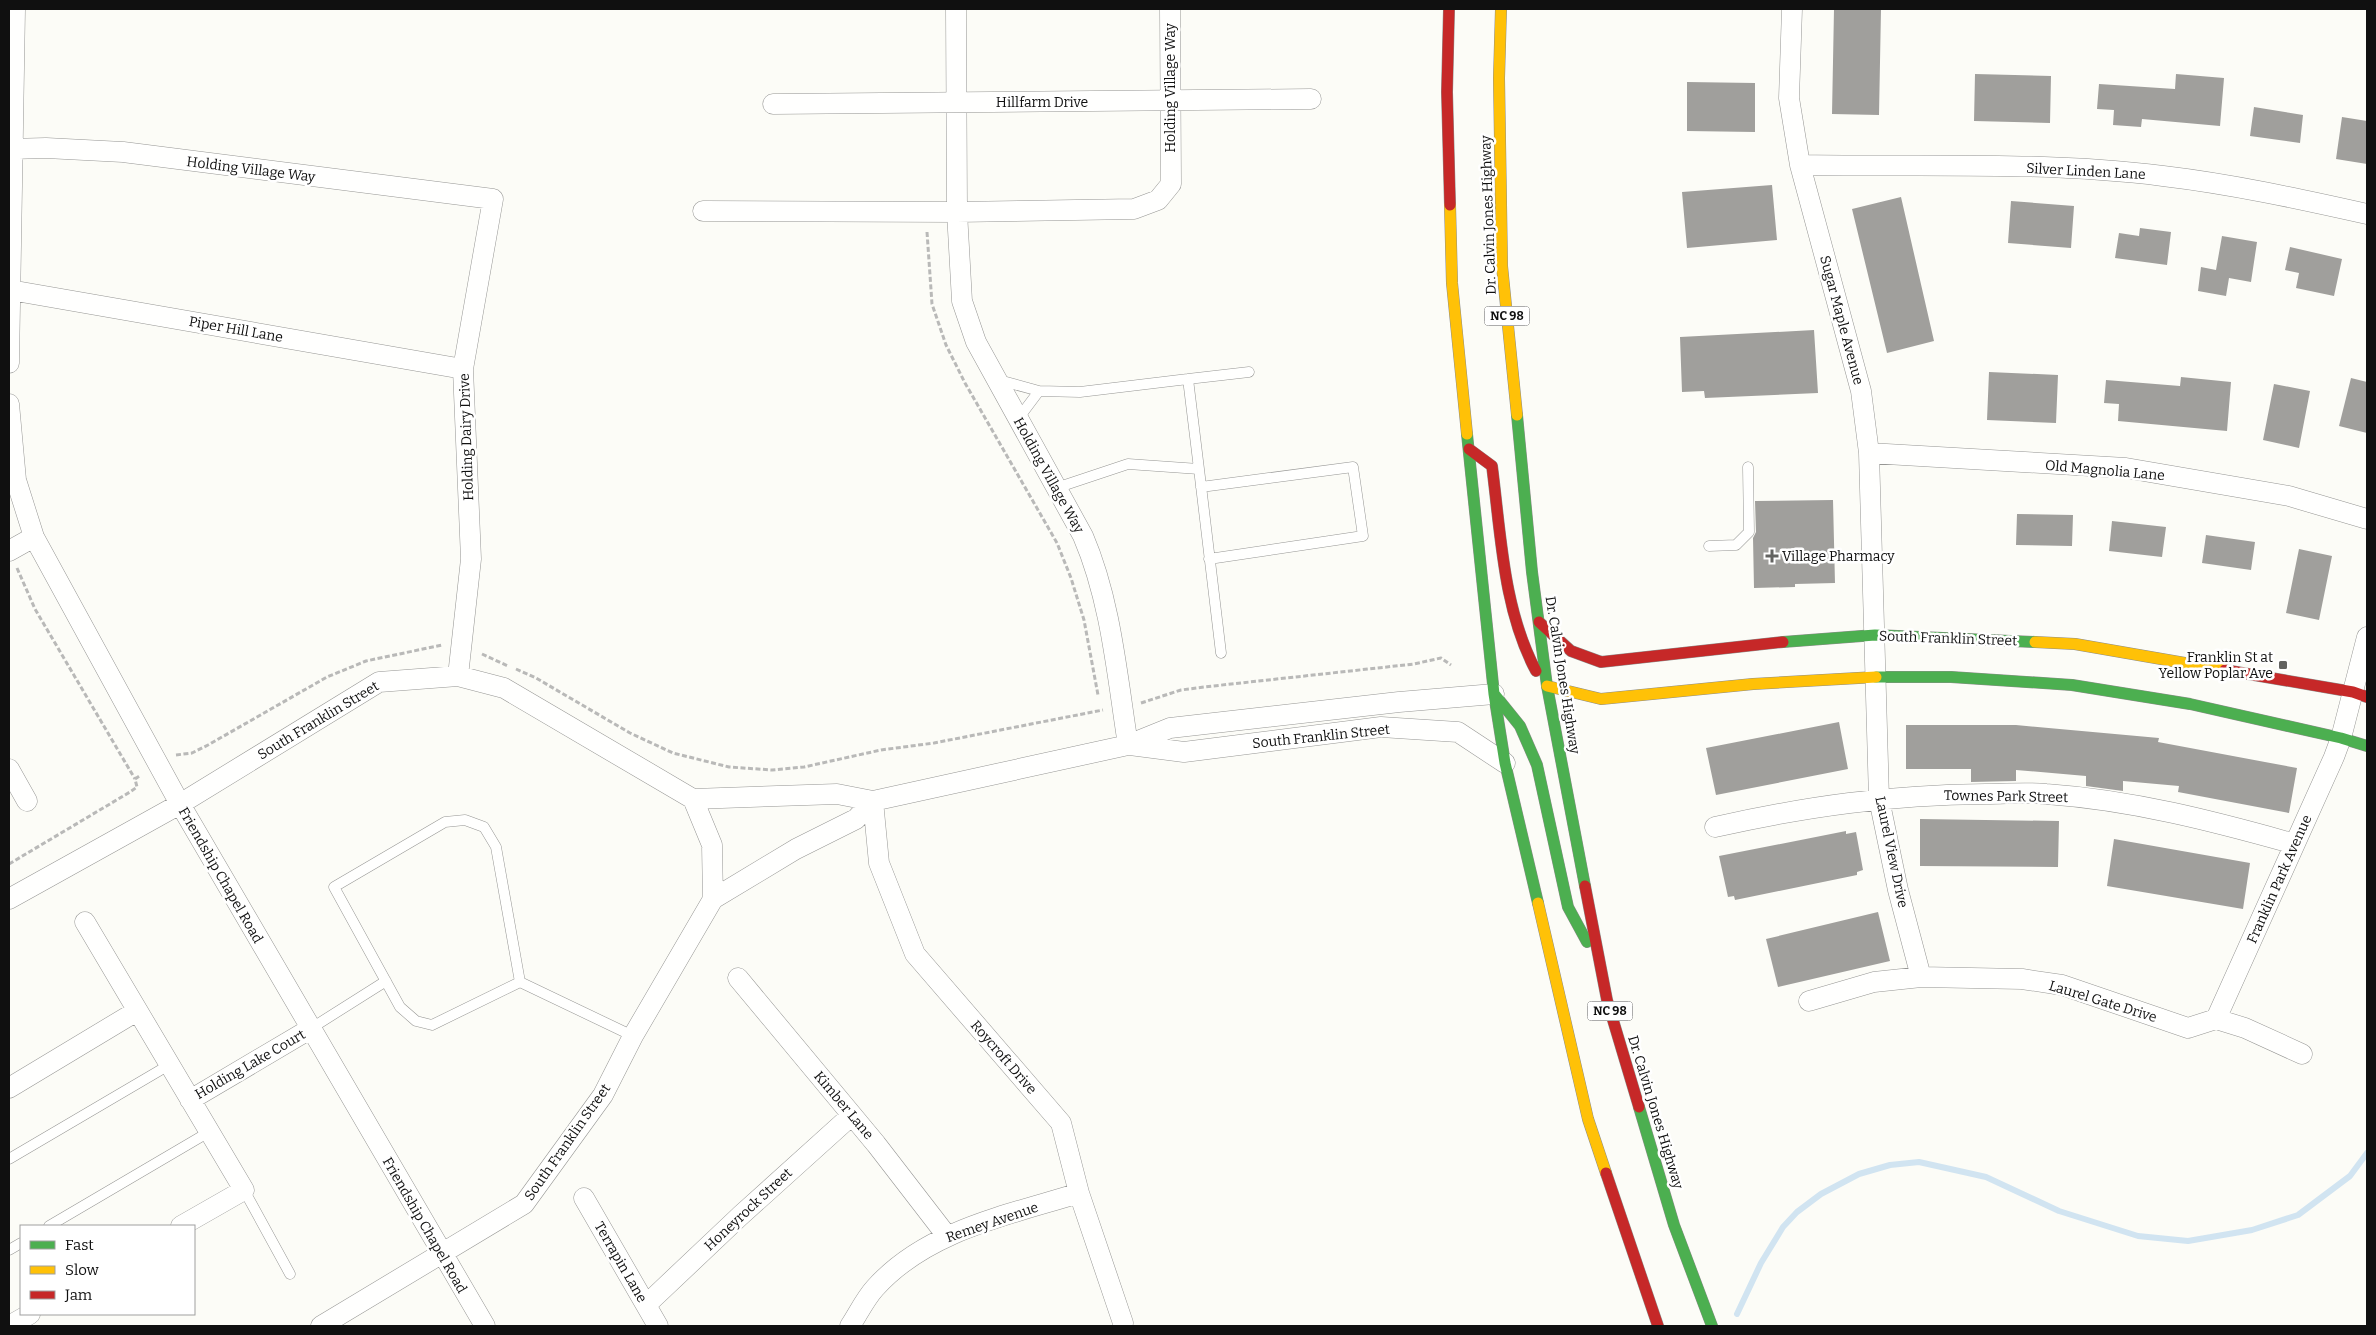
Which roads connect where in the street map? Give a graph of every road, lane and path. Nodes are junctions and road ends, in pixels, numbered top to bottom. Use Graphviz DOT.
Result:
graph roads {
  1 [pos="15,9"];
  2 [pos="956,9"];
  3 [pos="1170,9"];
  4 [pos="1449,9"];
  5 [pos="1501,9"];
  6 [pos="1792,9"];
  7 [pos="1311,100"];
  8 [pos="1171,101"];
  9 [pos="956,102"];
  10 [pos="773,104"];
  11 [pos="10,149"];
  12 [pos="1800,165"];
  13 [pos="493,199"];
  14 [pos="703,211"];
  15 [pos="957,212"];
  16 [pos="2367,214"];
  17 [pos="927,227"];
  18 [pos="1490,232"];
  19 [pos="1502,266"];
  20 [pos="10,290"];
  21 [pos="9,363"];
  22 [pos="463,369"];
  23 [pos="1249,372"];
  24 [pos="1188,379"];
  25 [pos="996,380"];
  26 [pos="1039,392"];
  27 [pos="9,404"];
  28 [pos="1018,419"];
  29 [pos="1469,449"];
  30 [pos="1869,453"];
  31 [pos="1748,467"];
  32 [pos="1198,469"];
  33 [pos="1056,488"];
  34 [pos="1201,488"];
  35 [pos="2367,519"];
  36 [pos="34,537"];
  37 [pos="1709,546"];
  38 [pos="12,558"];
  39 [pos="1210,560"];
  40 [pos="1539,622"];
  41 [pos="1875,635"];
  42 [pos="2367,637"];
  43 [pos="438,644"];
  44 [pos="479,652"];
  45 [pos="1221,652"];
  46 [pos="1451,665"];
  47 [pos="458,676"];
  48 [pos="1875,677"];
  49 [pos="1547,686"];
  50 [pos="1494,694"];
  51 [pos="2360,694"];
  52 [pos="1098,697"];
  53 [pos="1152,701"];
  54 [pos="1100,704"];
  55 [pos="2341,738"];
  56 [pos="1128,745"];
  57 [pos="2367,746"];
  58 [pos="170,758"];
  59 [pos="1505,763"];
  60 [pos="9,770"];
  61 [pos="144,773"];
  62 [pos="135,779"];
  63 [pos="1879,798"];
  64 [pos="694,799"];
  65 [pos="873,801"];
  66 [pos="27,802"];
  67 [pos="180,804"];
  68 [pos="1715,827"];
  69 [pos="2295,844"];
  70 [pos="9,864"];
  71 [pos="9,899"];
  72 [pos="713,899"];
  73 [pos="84,922"];
  74 [pos="1600,965"];
  75 [pos="1921,977"];
  76 [pos="738,978"];
  77 [pos="386,981"];
  78 [pos="520,982"];
  79 [pos="1809,1001"];
  80 [pos="137,1011"];
  81 [pos="2216,1019"];
  82 [pos="310,1029"];
  83 [pos="633,1036"];
  84 [pos="2302,1054"];
  85 [pos="169,1065"];
  86 [pos="9,1088"];
  87 [pos="190,1100"];
  88 [pos="852,1115"];
  89 [pos="209,1132"];
  90 [pos="9,1159"];
  91 [pos="244,1190"];
  92 [pos="1079,1193"];
  93 [pos="584,1198"];
  94 [pos="52,1225"];
  95 [pos="183,1225"];
  96 [pos="947,1236"];
  97 [pos="20,1244"];
  98 [pos="9,1250"];
  99 [pos="442,1254"];
  100 [pos="290,1274"];
  101 [pos="646,1305"];
  102 [pos="28,1315"];
  103 [pos="1123,1323"];
  104 [pos="9,1326"];
  105 [pos="321,1326"];
  106 [pos="485,1326"];
  107 [pos="658,1326"];
  108 [pos="850,1326"];
  109 [pos="1658,1326"];
  110 [pos="1712,1326"];
  1 -- 11 [label="street"];
  2 -- 9 [label="street, Holding Village Way"];
  3 -- 8 [label="street, Holding Village Way"];
  4 -- 29 [label="main road"];
  5 -- 19 [label="main road, Dr. Calvin Jones Highway / NC 98"];
  6 -- 12 [label="street, Sugar Maple Avenue"];
  7 -- 8 [label="street, Hillfarm Drive"];
  8 -- 9 [label="street, Hillfarm Drive"];
  8 -- 15 [label="street, Holding Village Way"];
  9 -- 10 [label="street, Hillfarm Drive"];
  9 -- 15 [label="street, Holding Village Way"];
  11 -- 13 [label="street, Holding Village Way"];
  11 -- 20 [label="street"];
  12 -- 16 [label="street, Silver Linden Lane"];
  12 -- 30 [label="street, Sugar Maple Avenue"];
  13 -- 22 [label="street, Holding Dairy Drive"];
  14 -- 15 [label="street, Holding Village Way"];
  15 -- 25 [label="street, Holding Village Way"];
  17 -- 52 [label="path"];
  18 -- 19 [label="main road"];
  19 -- 40 [label="main road, Dr. Calvin Jones Highway / NC 98"];
  20 -- 21 [label="street"];
  20 -- 22 [label="street, Piper Hill Lane"];
  22 -- 47 [label="street, Holding Dairy Drive"];
  23 -- 24 [label="lane"];
  24 -- 26 [label="lane"];
  24 -- 32 [label="lane"];
  25 -- 26 [label="lane"];
  25 -- 28 [label="street, Holding Village Way"];
  26 -- 28 [label="lane"];
  27 -- 36 [label="street, Friendship Chapel Road"];
  28 -- 33 [label="street, Holding Village Way"];
  29 -- 49 [label="main road"];
  29 -- 50 [label="main road"];
  30 -- 35 [label="street, Old Magnolia Lane"];
  30 -- 41 [label="street, Sugar Maple Avenue"];
  31 -- 37 [label="lane"];
  32 -- 33 [label="lane"];
  32 -- 34 [label="lane"];
  33 -- 56 [label="street, Holding Village Way"];
  34 -- 39 [label="lane"];
  34 -- 39 [label="lane"];
  36 -- 38 [label="street"];
  36 -- 67 [label="street, Friendship Chapel Road"];
  38 -- 62 [label="path"];
  39 -- 45 [label="lane"];
  40 -- 41 [label="main road, South Franklin Street"];
  40 -- 49 [label="main road, Dr. Calvin Jones Highway / NC 98"];
  41 -- 48 [label="street, Laurel View Drive"];
  41 -- 51 [label="main road, South Franklin Street"];
  42 -- 51 [label="street, Franklin Park Avenue"];
  43 -- 58 [label="path"];
  44 -- 54 [label="path"];
  46 -- 53 [label="path"];
  47 -- 64 [label="street, South Franklin Street"];
  47 -- 67 [label="street, South Franklin Street"];
  48 -- 49 [label="main road"];
  48 -- 55 [label="main road"];
  48 -- 63 [label="street, Laurel View Drive"];
  49 -- 74 [label="main road, Dr. Calvin Jones Highway / NC 98"];
  50 -- 56 [label="street, South Franklin Street"];
  50 -- 59 [label="main road"];
  50 -- 74 [label="main road"];
  51 -- 55 [label="street, Franklin Park Avenue"];
  55 -- 57 [label="main road"];
  55 -- 69 [label="street, Franklin Park Avenue"];
  56 -- 59 [label="street, South Franklin Street"];
  56 -- 65 [label="street, South Franklin Street"];
  59 -- 109 [label="main road"];
  60 -- 66 [label="street"];
  61 -- 62 [label="path"];
  62 -- 70 [label="path"];
  63 -- 68 [label="street, Townes Park Street"];
  63 -- 69 [label="street, Townes Park Street"];
  63 -- 75 [label="street, Laurel View Drive"];
  64 -- 65 [label="street, South Franklin Street"];
  64 -- 72 [label="street"];
  65 -- 72 [label="street, South Franklin Street"];
  65 -- 92 [label="street, Roycroft Drive"];
  67 -- 71 [label="street, South Franklin Street"];
  67 -- 82 [label="street, Friendship Chapel Road"];
  69 -- 81 [label="street, Franklin Park Avenue"];
  72 -- 83 [label="street, South Franklin Street"];
  73 -- 80 [label="street, Holding Lake Court"];
  74 -- 110 [label="main road, Dr. Calvin Jones Highway / NC 98"];
  75 -- 79 [label="street, Laurel Gate Drive"];
  75 -- 81 [label="street, Laurel Gate Drive"];
  76 -- 88 [label="street, Kimber Lane"];
  77 -- 78 [label="lane"];
  77 -- 78 [label="lane"];
  77 -- 82 [label="lane"];
  78 -- 83 [label="lane"];
  80 -- 85 [label="street, Holding Lake Court"];
  80 -- 86 [label="street"];
  81 -- 84 [label="street"];
  82 -- 87 [label="street, Holding Lake Court"];
  82 -- 99 [label="street, Friendship Chapel Road"];
  83 -- 99 [label="street, South Franklin Street"];
  85 -- 87 [label="street, Holding Lake Court"];
  85 -- 90 [label="lane"];
  87 -- 89 [label="street, Holding Lake Court"];
  88 -- 96 [label="street, Kimber Lane"];
  88 -- 101 [label="street, Honeyrock Street"];
  89 -- 91 [label="street, Holding Lake Court"];
  89 -- 94 [label="lane"];
  91 -- 95 [label="street"];
  91 -- 100 [label="lane"];
  92 -- 96 [label="street, Remey Avenue"];
  92 -- 103 [label="street, Roycroft Drive"];
  93 -- 101 [label="street, Terrapin Lane"];
  96 -- 108 [label="street, Remey Avenue"];
  97 -- 98 [label="lane"];
  99 -- 105 [label="street, South Franklin Street"];
  99 -- 106 [label="street, Friendship Chapel Road"];
  101 -- 107 [label="street, Terrapin Lane"];
  102 -- 104 [label="street"];
}
